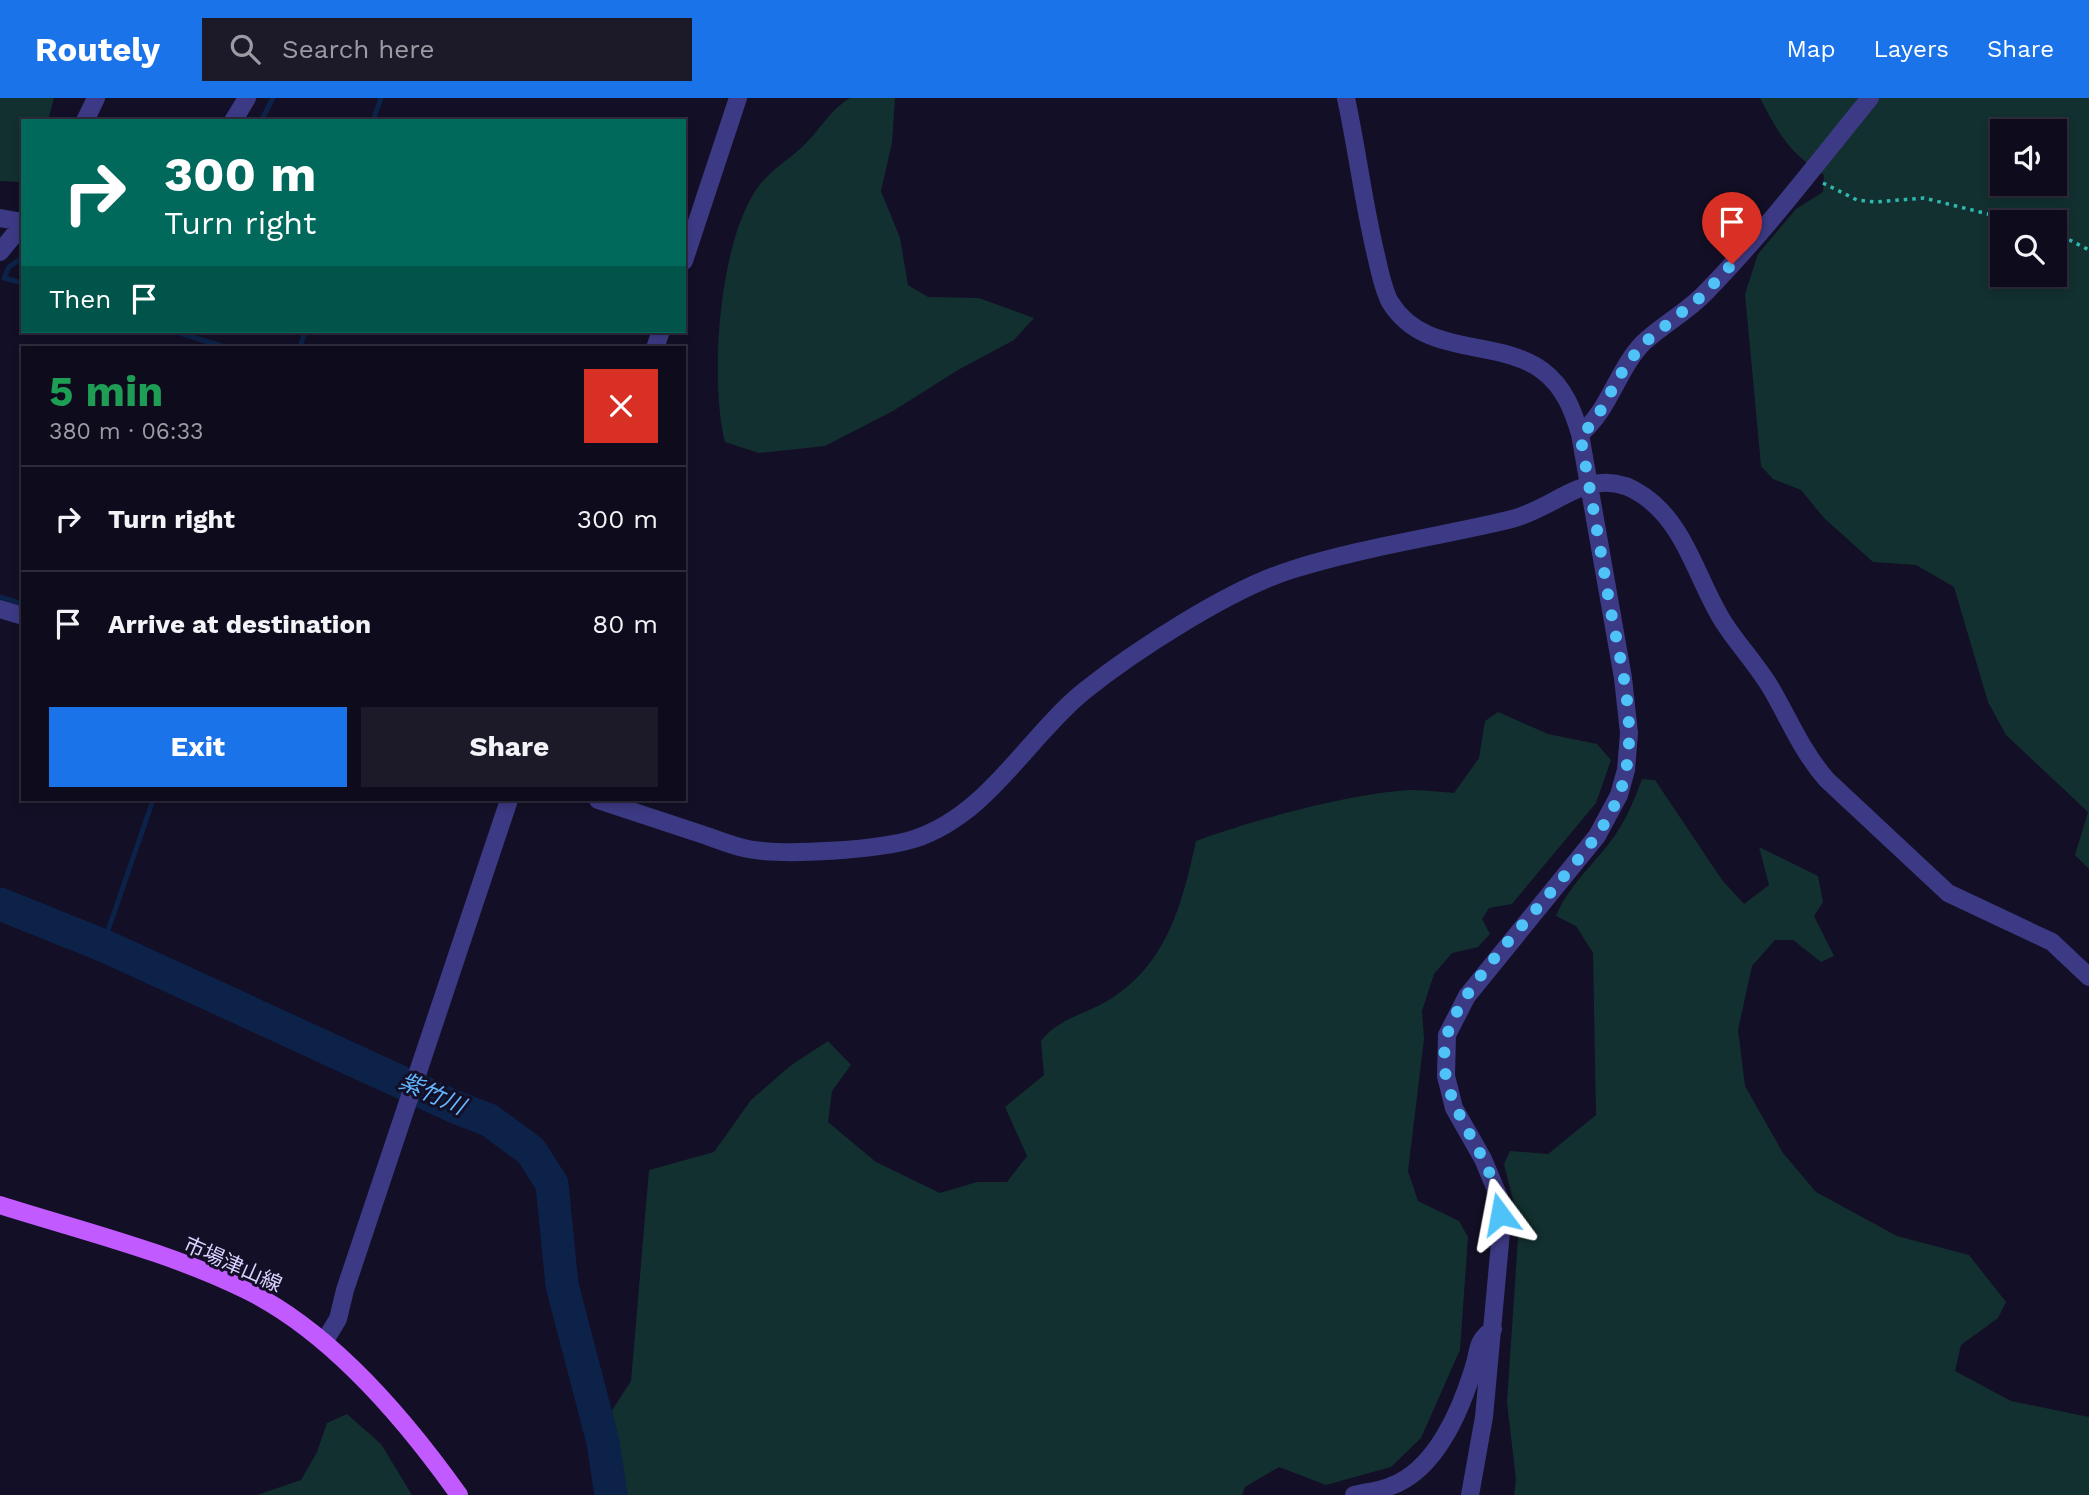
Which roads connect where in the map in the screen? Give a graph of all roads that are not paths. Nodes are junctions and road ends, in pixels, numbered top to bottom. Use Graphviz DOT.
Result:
graph roads {
  1 [pos="96,98"];
  2 [pos="247,98"];
  3 [pos="738,98"];
  4 [pos="1346,98"];
  5 [pos="1870,98"];
  6 [pos="86,119"];
  7 [pos="234,119"];
  8 [pos="0,218"];
  9 [pos="21,223"];
  10 [pos="21,226"];
  11 [pos="0,252"];
  12 [pos="686,255"];
  13 [pos="1580,434"];
  14 [pos="1589,484"];
  15 [pos="0,609"];
  16 [pos="21,615"];
  17 [pos="509,801"];
  18 [pos="601,801"];
  19 [pos="2089,977"];
  20 [pos="0,1205"];
  21 [pos="1493,1329"];
  22 [pos="324,1342"];
  23 [pos="459,1495"];
  24 [pos="1354,1495"];
  25 [pos="1470,1495"];
  1 -- 6 [label="street"];
  2 -- 7 [label="street"];
  3 -- 12 [label="street"];
  4 -- 13 [label="street"];
  5 -- 13 [label="street"];
  8 -- 9 [label="street"];
  10 -- 11 [label="street"];
  13 -- 14 [label="street"];
  14 -- 18 [label="street"];
  14 -- 19 [label="street"];
  14 -- 21 [label="street"];
  15 -- 16 [label="street"];
  17 -- 22 [label="street"];
  20 -- 22 [label="main road, 市場津山線"];
  21 -- 24 [label="street"];
  21 -- 25 [label="street"];
  22 -- 23 [label="main road, 市場津山線"];
}
